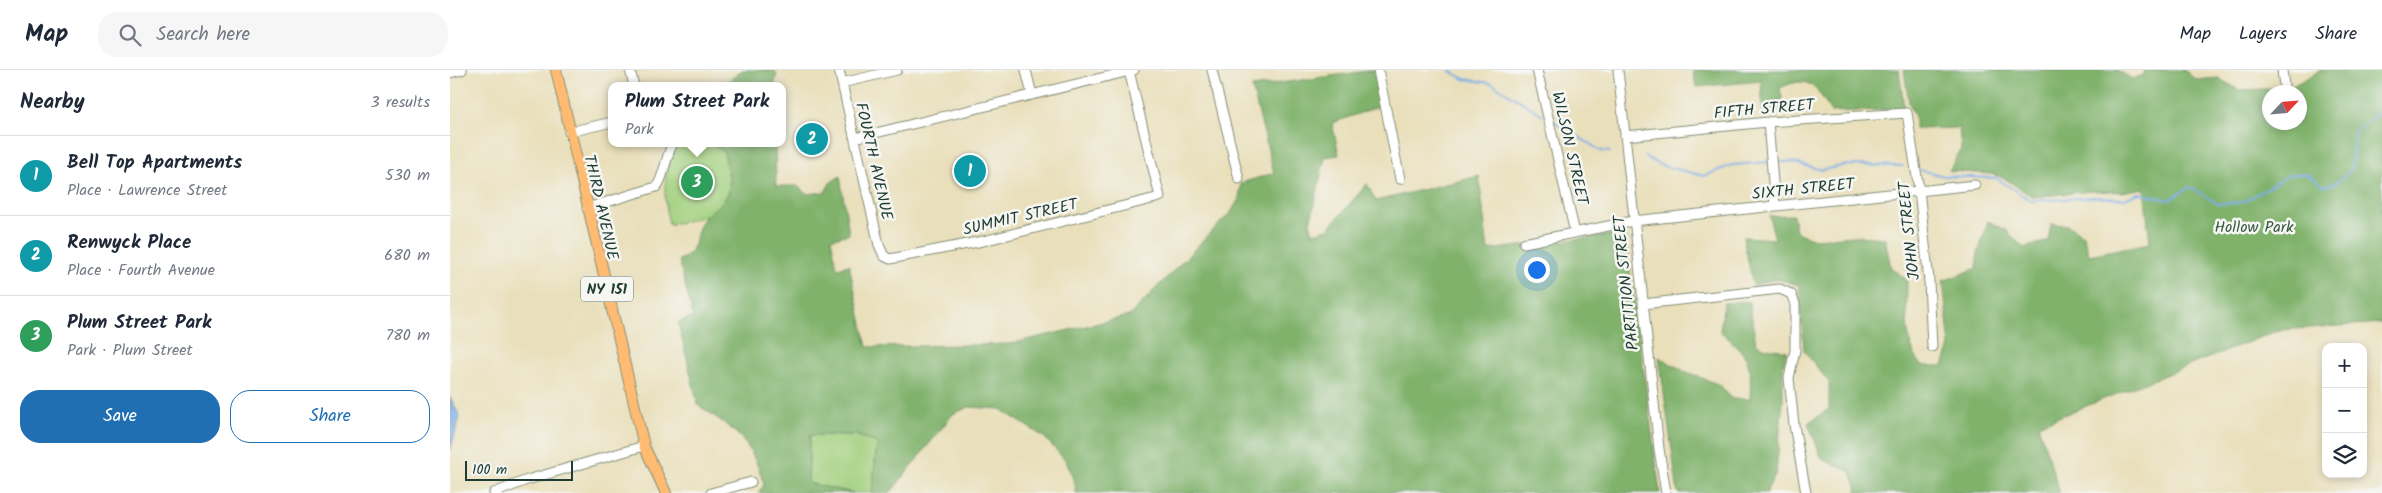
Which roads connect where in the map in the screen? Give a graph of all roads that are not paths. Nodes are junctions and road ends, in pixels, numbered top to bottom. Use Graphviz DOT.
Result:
graph roads {
  1 [pos="462,70"];
  2 [pos="556,70"];
  3 [pos="838,70"];
  4 [pos="897,70"];
  5 [pos="1026,70"];
  6 [pos="1212,70"];
  7 [pos="1378,70"];
  8 [pos="1537,70"];
  9 [pos="1618,70"];
  10 [pos="2282,70"];
  11 [pos="1132,71"];
  12 [pos="450,73"];
  13 [pos="842,83"];
  14 [pos="2284,85"];
  15 [pos="1032,95"];
  16 [pos="1906,113"];
  17 [pos="1768,122"];
  18 [pos="608,123"];
  19 [pos="569,132"];
  20 [pos="1625,136"];
  21 [pos="855,138"];
  22 [pos="671,147"];
  23 [pos="1239,179"];
  24 [pos="1400,179"];
  25 [pos="1976,185"];
  26 [pos="1919,190"];
  27 [pos="1775,206"];
  28 [pos="587,208"];
  29 [pos="1633,221"];
  30 [pos="1575,232"];
  31 [pos="1524,242"];
  32 [pos="886,258"];
  33 [pos="1643,304"];
  34 [pos="1932,347"];
  35 [pos="644,446"];
  36 [pos="751,482"];
  37 [pos="494,493"];
  38 [pos="666,493"];
  39 [pos="711,493"];
  40 [pos="1666,493"];
  41 [pos="1806,493"];
  1 -- 12 [label="street"];
  2 -- 19 [label="main road, THIRD AVENUE / NY 151"];
  3 -- 13 [label="street, FOURTH AVENUE"];
  4 -- 13 [label="street"];
  5 -- 15 [label="street"];
  6 -- 23 [label="street"];
  7 -- 24 [label="street"];
  8 -- 30 [label="street, WILSON STREET"];
  9 -- 20 [label="street, PARTITION STREET"];
  10 -- 14 [label="street"];
  11 -- 15 [label="street"];
  11 -- 32 [label="street, SUMMIT STREET"];
  13 -- 21 [label="street, FOURTH AVENUE"];
  15 -- 21 [label="street"];
  16 -- 17 [label="street, FIFTH STREET"];
  16 -- 26 [label="street, JOHN STREET"];
  17 -- 20 [label="street, FIFTH STREET"];
  17 -- 27 [label="street"];
  18 -- 19 [label="street"];
  19 -- 28 [label="main road, THIRD AVENUE / NY 151"];
  20 -- 29 [label="street, PARTITION STREET"];
  21 -- 32 [label="street, FOURTH AVENUE"];
  22 -- 28 [label="street"];
  25 -- 26 [label="street, SIXTH STREET"];
  26 -- 27 [label="street, SIXTH STREET"];
  26 -- 34 [label="street, JOHN STREET"];
  27 -- 29 [label="street, SIXTH STREET"];
  28 -- 35 [label="main road, THIRD AVENUE / NY 151"];
  29 -- 30 [label="street, SIXTH STREET"];
  29 -- 33 [label="street, PARTITION STREET"];
  30 -- 31 [label="street, SIXTH STREET"];
  33 -- 40 [label="street, PARTITION STREET"];
  33 -- 41 [label="street"];
  35 -- 37 [label="street"];
  35 -- 38 [label="main road, THIRD AVENUE / NY 151"];
  36 -- 39 [label="street"];
}
